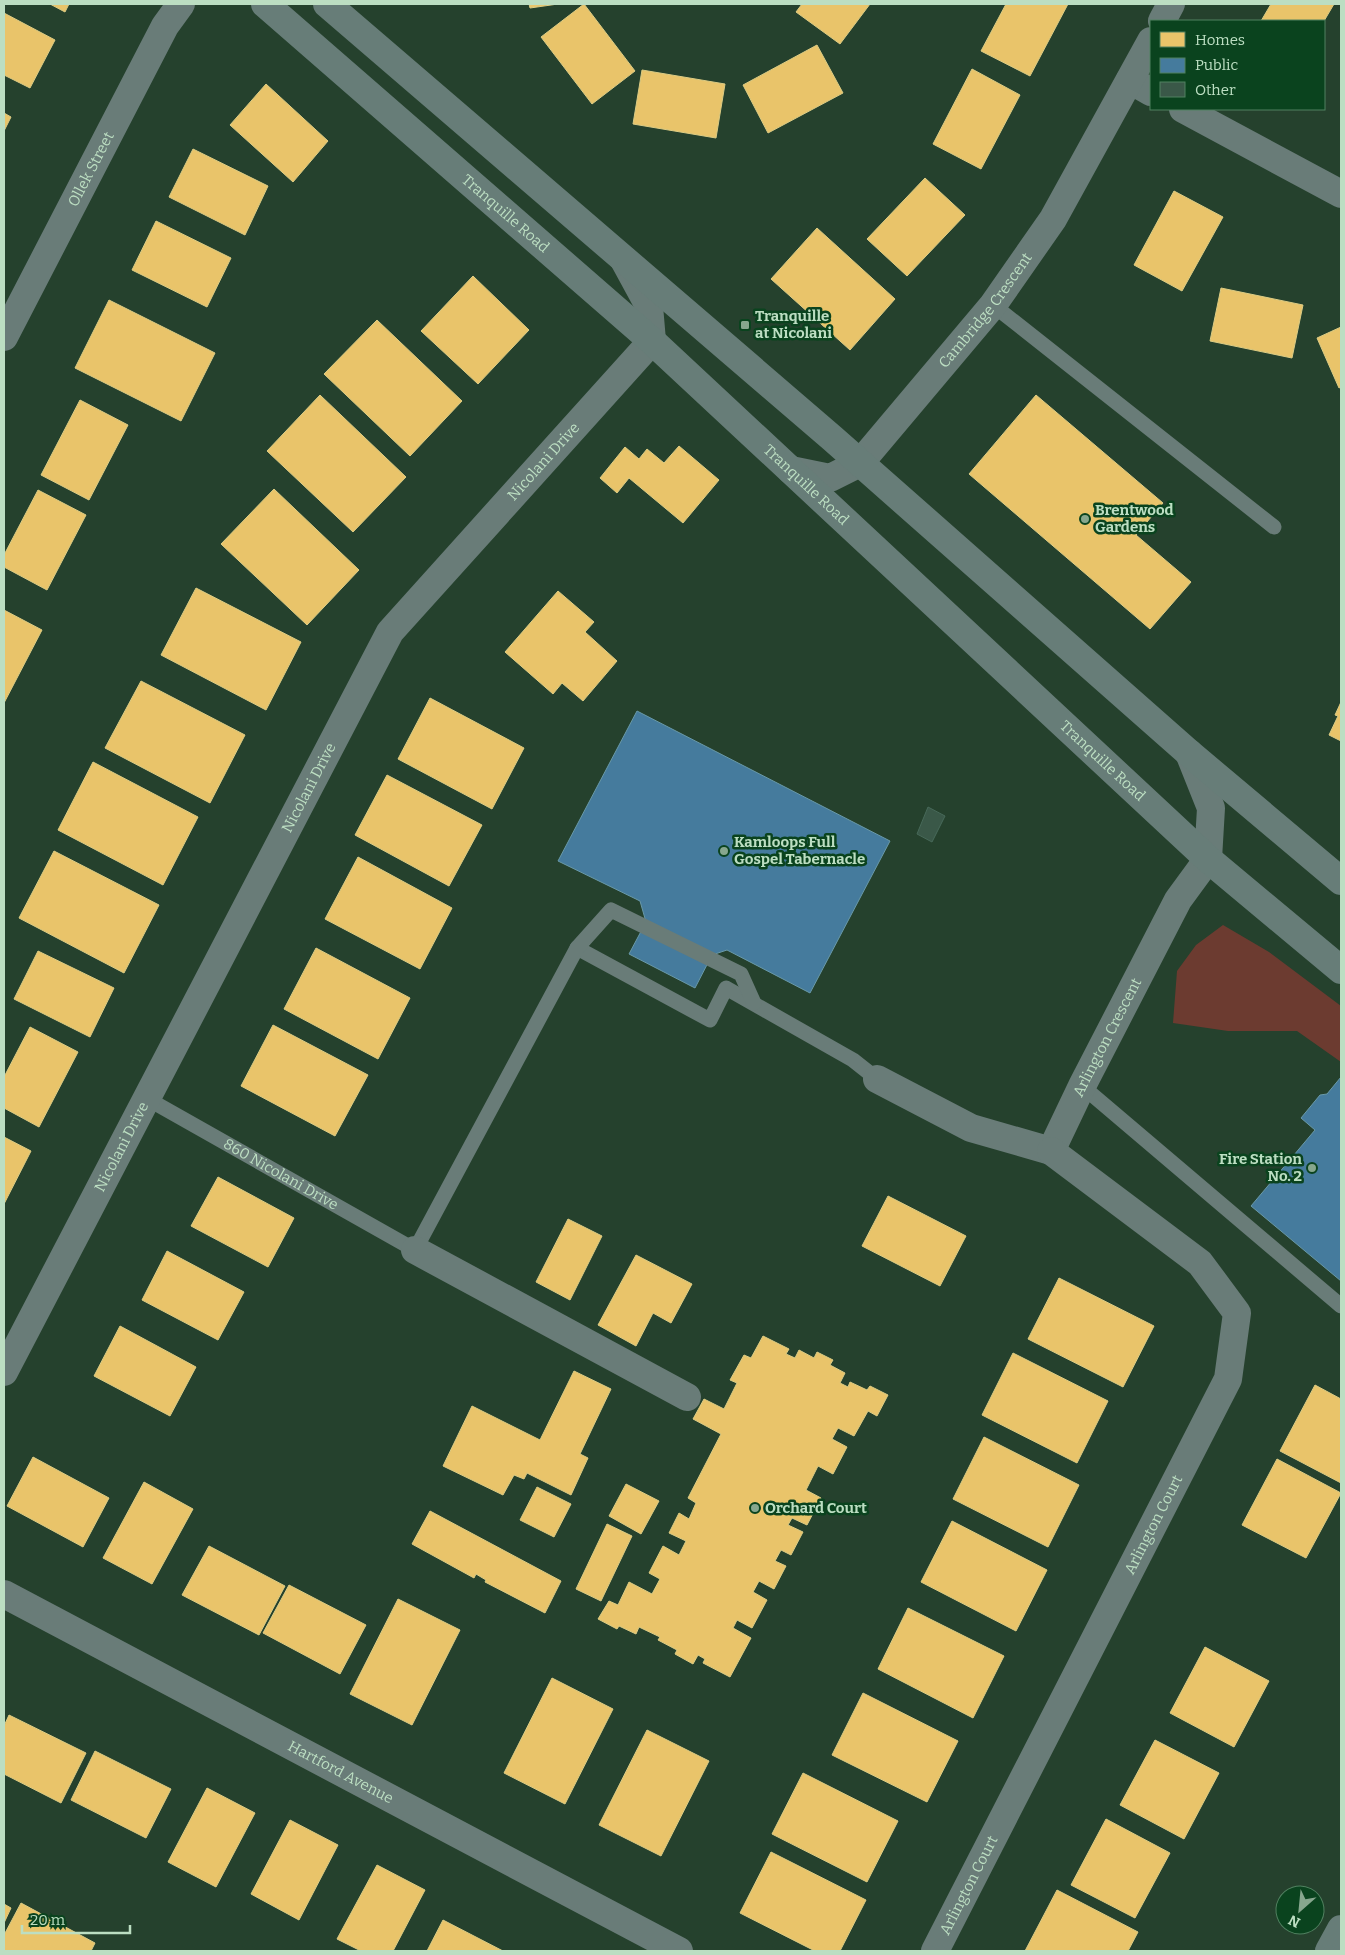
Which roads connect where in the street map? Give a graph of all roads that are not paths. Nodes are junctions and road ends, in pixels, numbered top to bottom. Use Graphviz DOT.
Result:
graph roads {
  1 [pos="181,4"];
  2 [pos="265,4"];
  3 [pos="327,4"];
  4 [pos="1171,4"];
  5 [pos="1163,20"];
  6 [pos="1150,46"];
  7 [pos="1141,86"];
  8 [pos="1185,110"];
  9 [pos="1341,194"];
  10 [pos="621,256"];
  11 [pos="993,306"];
  12 [pos="4,337"];
  13 [pos="652,341"];
  14 [pos="860,463"];
  15 [pos="791,470"];
  16 [pos="1274,526"];
  17 [pos="1189,753"];
  18 [pos="1208,859"];
  19 [pos="1341,882"];
  20 [pos="576,948"];
  21 [pos="1341,970"];
  22 [pos="754,1003"];
  23 [pos="878,1080"];
  24 [pos="1082,1086"];
  25 [pos="146,1098"];
  26 [pos="1051,1151"];
  27 [pos="415,1250"];
  28 [pos="1341,1306"];
  29 [pos="4,1372"];
  30 [pos="687,1398"];
  31 [pos="4,1594"];
  32 [pos="1341,1929"];
  33 [pos="679,1951"];
  34 [pos="935,1951"];
  35 [pos="1330,1951"];
  1 -- 12 [label="street, Ollek Street"];
  2 -- 13 [label="main road, Tranquille Road"];
  3 -- 10 [label="main road"];
  4 -- 5 [label="street"];
  6 -- 7 [label="street, Cambridge Crescent"];
  7 -- 11 [label="street, Cambridge Crescent"];
  8 -- 9 [label="street"];
  10 -- 13 [label="street"];
  10 -- 14 [label="main road"];
  11 -- 14 [label="street, Cambridge Crescent"];
  11 -- 16 [label="lane"];
  13 -- 15 [label="main road, Tranquille Road"];
  13 -- 25 [label="street, Nicolani Drive"];
  14 -- 15 [label="street, Cambridge Crescent"];
  14 -- 17 [label="main road"];
  15 -- 18 [label="main road, Tranquille Road"];
  17 -- 18 [label="street"];
  17 -- 19 [label="main road"];
  18 -- 21 [label="main road, Tranquille Road"];
  18 -- 24 [label="street, Arlington Crescent"];
  20 -- 22 [label="lane"];
  20 -- 22 [label="lane"];
  20 -- 27 [label="lane"];
  22 -- 23 [label="lane"];
  23 -- 26 [label="street"];
  24 -- 26 [label="street, Arlington Crescent"];
  24 -- 28 [label="lane"];
  25 -- 27 [label="lane, 860 Nicolani Drive"];
  25 -- 29 [label="street, Nicolani Drive"];
  26 -- 34 [label="street, Arlington Court"];
  27 -- 30 [label="street"];
  31 -- 33 [label="street, Hartford Avenue"];
  32 -- 35 [label="main road"];
}
